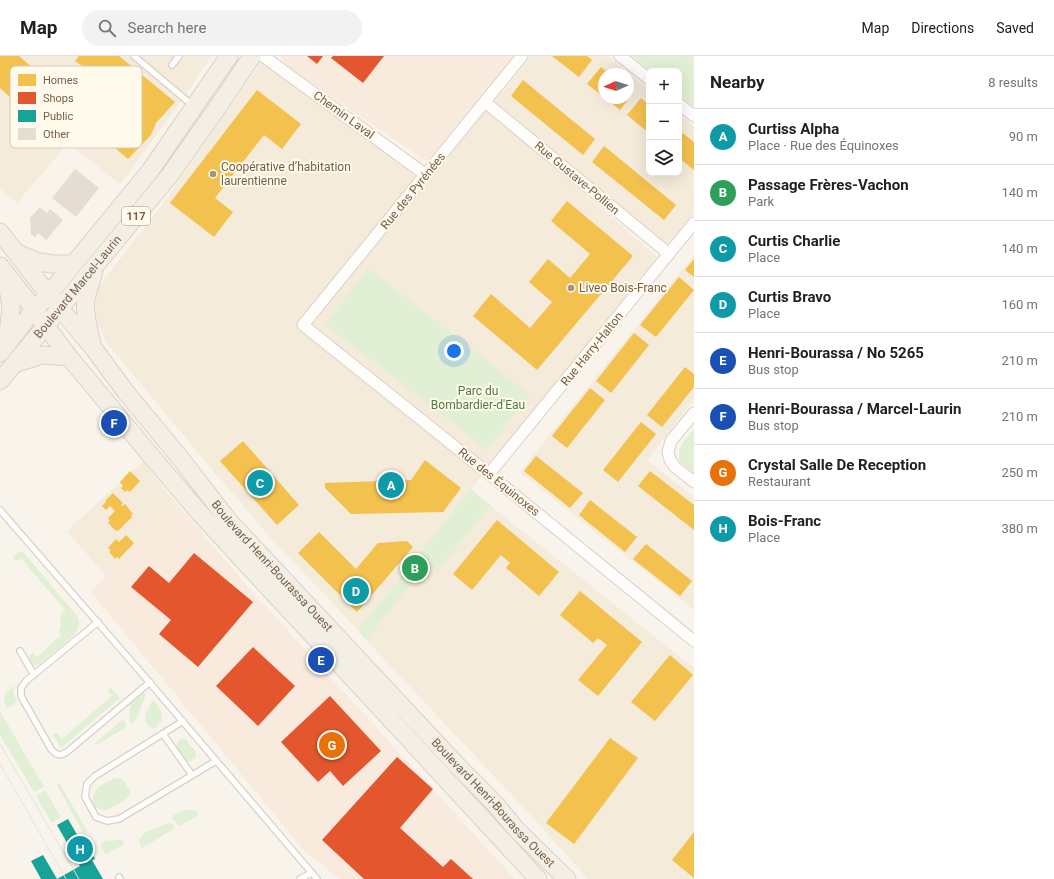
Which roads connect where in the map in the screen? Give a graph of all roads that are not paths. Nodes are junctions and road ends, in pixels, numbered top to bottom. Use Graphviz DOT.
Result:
graph roads {
  1 [pos="134,56"];
  2 [pos="179,56"];
  3 [pos="228,56"];
  4 [pos="252,56"];
  5 [pos="262,56"];
  6 [pos="522,56"];
  7 [pos="620,56"];
  8 [pos="172,65"];
  9 [pos="646,77"];
  10 [pos="485,102"];
  11 [pos="682,106"];
  12 [pos="194,107"];
  13 [pos="694,116"];
  14 [pos="426,175"];
  15 [pos="694,223"];
  16 [pos="0,232"];
  17 [pos="15,252"];
  18 [pos="669,254"];
  19 [pos="73,264"];
  20 [pos="96,266"];
  21 [pos="3,270"];
  22 [pos="48,294"];
  23 [pos="60,308"];
  24 [pos="34,310"];
  25 [pos="303,325"];
  26 [pos="45,326"];
  27 [pos="4,348"];
  28 [pos="94,349"];
  29 [pos="69,357"];
  30 [pos="14,364"];
  31 [pos="0,381"];
  32 [pos="694,413"];
  33 [pos="490,474"];
  34 [pos="694,482"];
  35 [pos="0,510"];
  36 [pos="98,622"];
  37 [pos="694,640"];
  38 [pos="20,651"];
  39 [pos="34,675"];
  40 [pos="150,682"];
  41 [pos="183,721"];
  42 [pos="163,734"];
  43 [pos="216,761"];
  44 [pos="192,775"];
  45 [pos="311,873"];
  46 [pos="300,879"];
  47 [pos="317,879"];
  48 [pos="538,879"];
  49 [pos="567,879"];
  1 -- 12 [label="lane"];
  2 -- 8 [label="lane"];
  3 -- 12 [label="main road, Boulevard Marcel-Laurin / 117"];
  4 -- 20 [label="main road, Boulevard Marcel-Laurin / 117"];
  5 -- 14 [label="street, Chemin Laval"];
  6 -- 10 [label="street, Rue des Pyrénées"];
  7 -- 9 [label="street"];
  10 -- 14 [label="street, Rue des Pyrénées"];
  10 -- 18 [label="street, Rue Gustave-Pollien"];
  11 -- 13 [label="street"];
  12 -- 19 [label="main road, Boulevard Marcel-Laurin / 117"];
  14 -- 25 [label="street, Rue des Pyrénées"];
  15 -- 18 [label="street, Rue Harry-Halton"];
  16 -- 17 [label="main road, Boulevard Henri-Bourassa Ouest"];
  17 -- 19 [label="main road"];
  17 -- 22 [label="main road, Boulevard Henri-Bourassa Ouest"];
  18 -- 33 [label="street, Rue Harry-Halton"];
  19 -- 22 [label="main road, Boulevard Marcel-Laurin / 117"];
  20 -- 23 [label="main road, Boulevard Marcel-Laurin / 117"];
  20 -- 28 [label="main road"];
  21 -- 24 [label="main road, Boulevard Henri-Bourassa Ouest"];
  21 -- 27 [label="main road"];
  22 -- 23 [label="main road, Boulevard Henri-Bourassa Ouest"];
  22 -- 24 [label="main road, Boulevard Marcel-Laurin / 117"];
  23 -- 26 [label="main road, Boulevard Marcel-Laurin / 117"];
  23 -- 28 [label="main road, Boulevard Henri-Bourassa Ouest"];
  24 -- 26 [label="main road, Boulevard Henri-Bourassa Ouest"];
  24 -- 27 [label="main road, Boulevard Marcel-Laurin / 117"];
  25 -- 33 [label="street, Rue des Équinoxes"];
  26 -- 29 [label="main road, Boulevard Henri-Bourassa Ouest"];
  26 -- 30 [label="main road, Boulevard Marcel-Laurin / 117"];
  28 -- 49 [label="main road, Boulevard Henri-Bourassa Ouest"];
  29 -- 30 [label="main road"];
  29 -- 48 [label="main road, Boulevard Henri-Bourassa Ouest"];
  30 -- 31 [label="main road, Boulevard Marcel-Laurin / 117"];
  32 -- 34 [label="street"];
  33 -- 37 [label="street, Rue des Équinoxes"];
  35 -- 36 [label="lane"];
  36 -- 39 [label="lane"];
  36 -- 40 [label="lane"];
  38 -- 39 [label="lane"];
  39 -- 40 [label="lane"];
  40 -- 41 [label="lane"];
  41 -- 42 [label="lane"];
  41 -- 43 [label="lane"];
  42 -- 44 [label="lane"];
  42 -- 44 [label="lane"];
  43 -- 44 [label="lane"];
  43 -- 45 [label="lane"];
  45 -- 46 [label="lane"];
  45 -- 47 [label="lane"];
}
